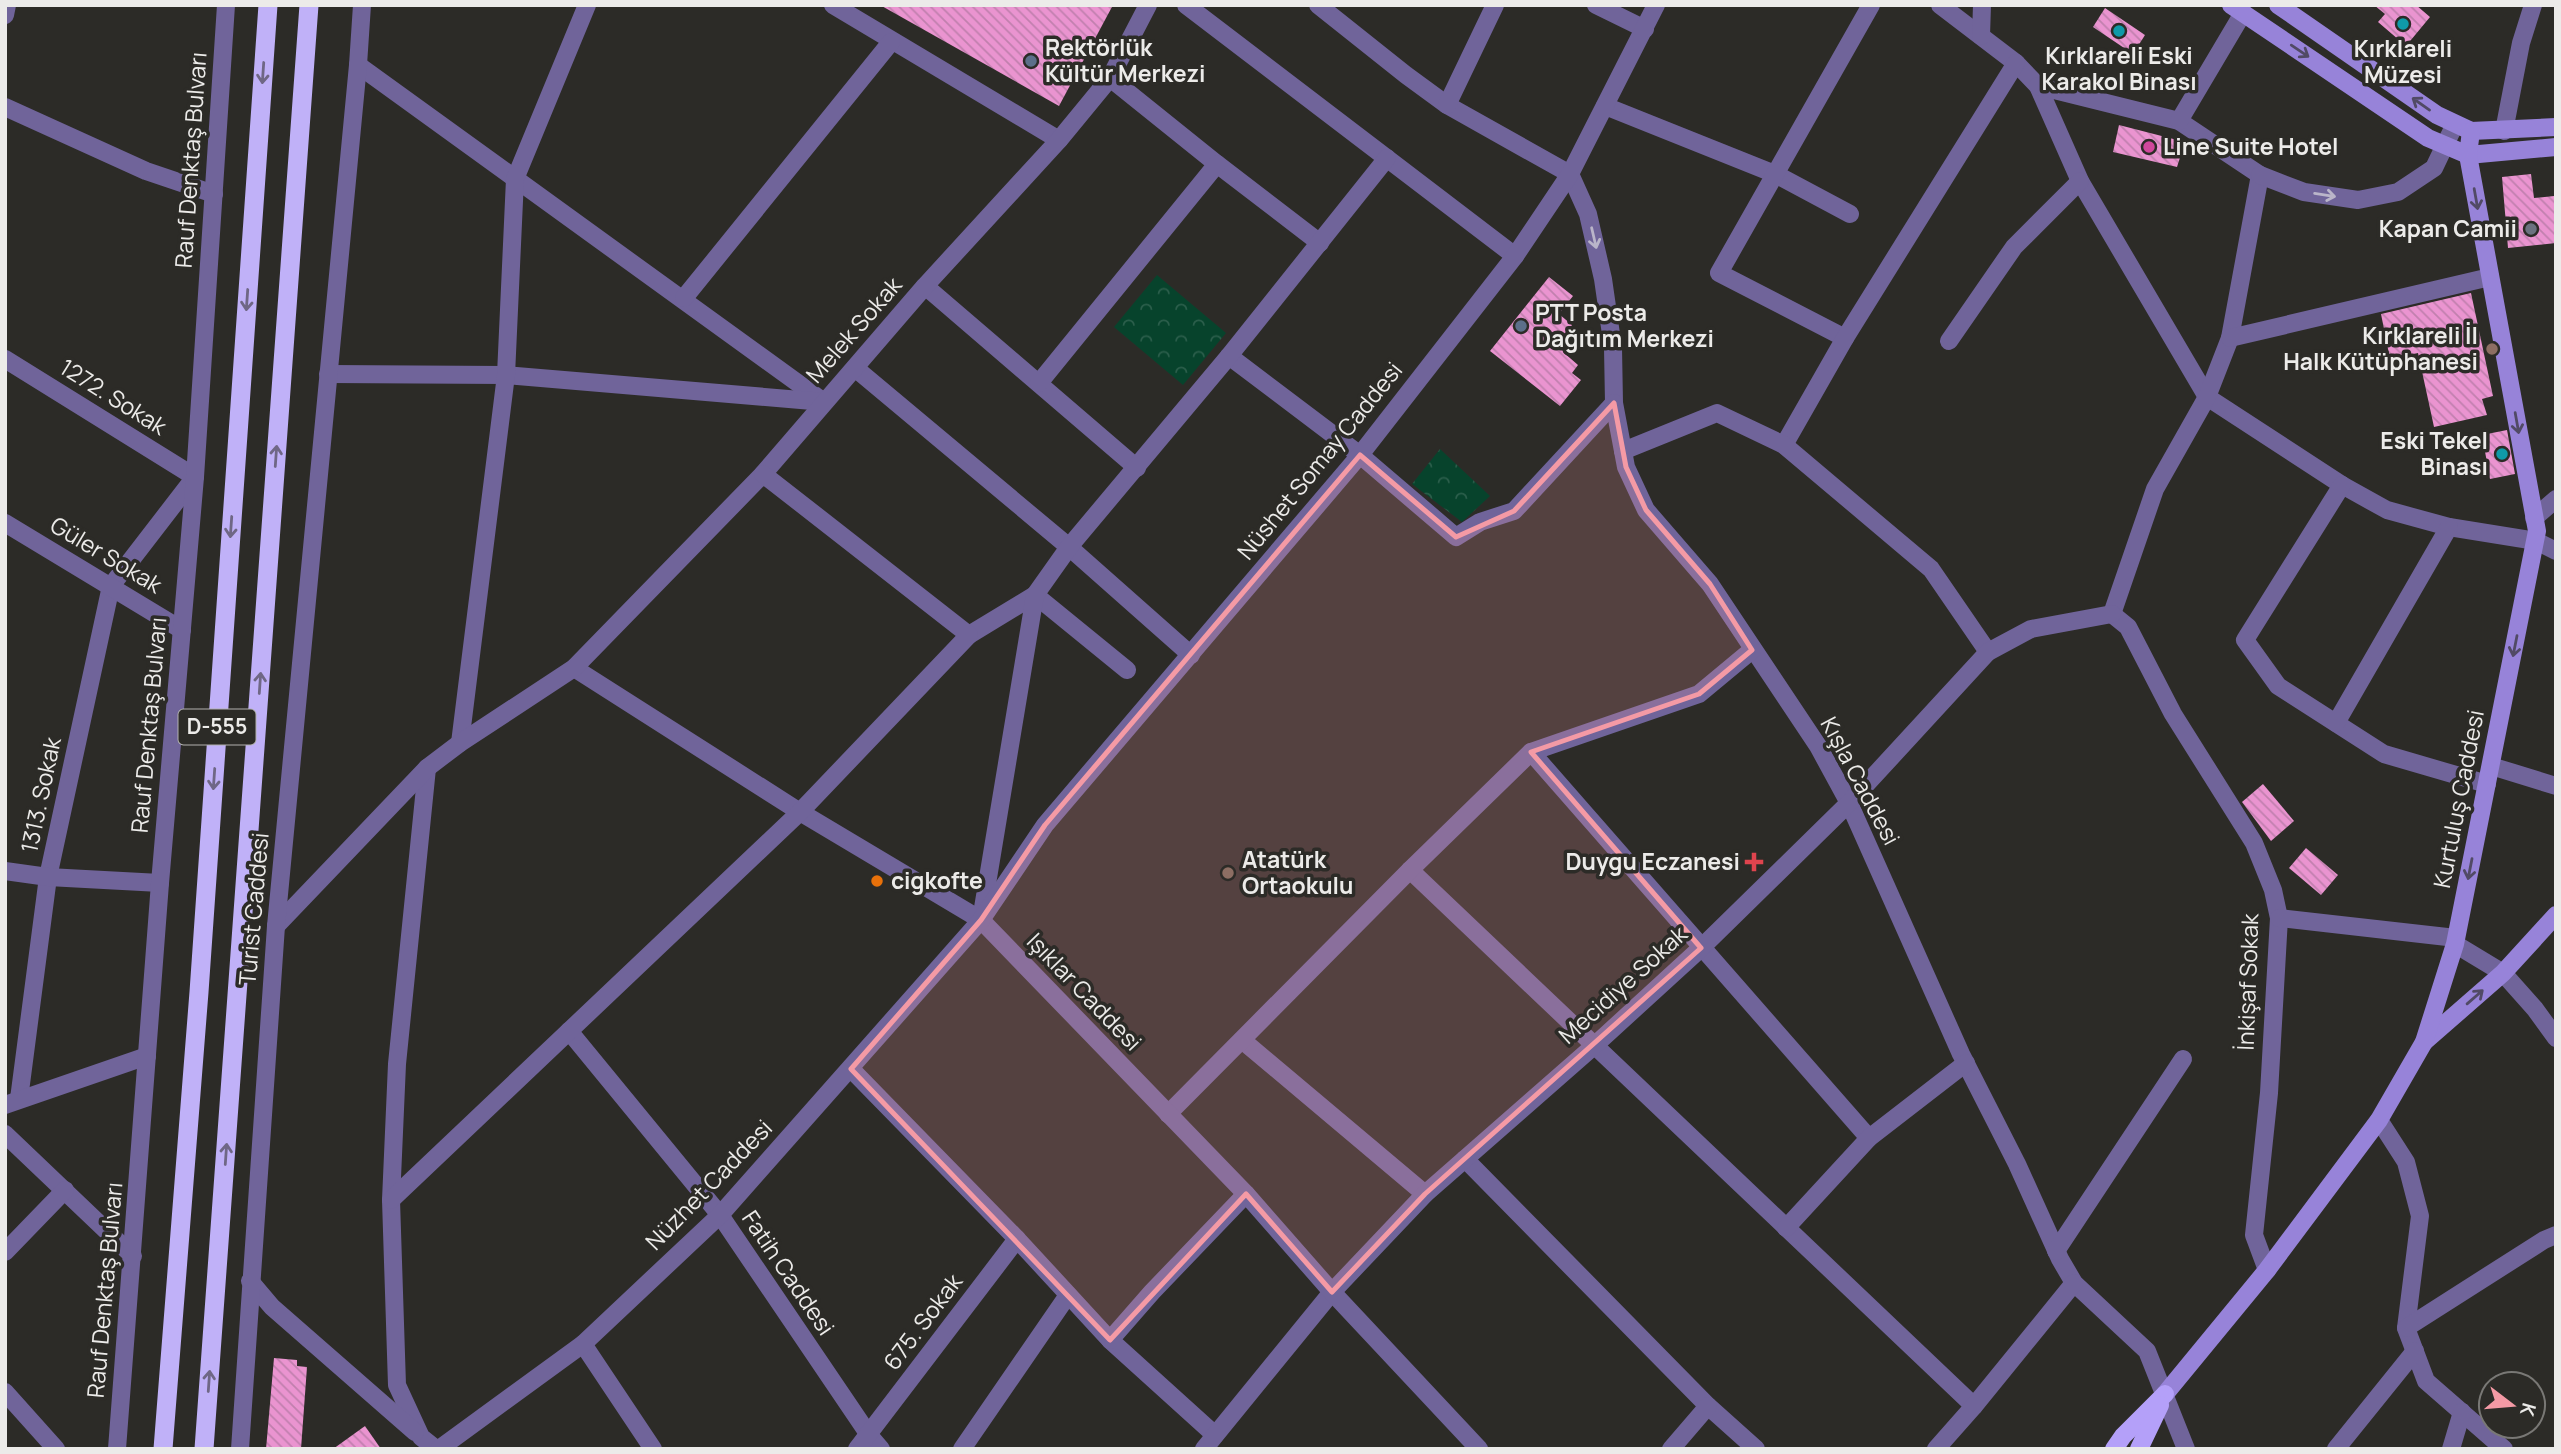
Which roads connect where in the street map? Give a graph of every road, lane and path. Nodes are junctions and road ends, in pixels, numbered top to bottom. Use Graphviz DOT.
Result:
graph roads {
  1 [pos="7,5"];
  2 [pos="226,5"];
  3 [pos="268,5"];
  4 [pos="309,5"];
  5 [pos="362,5"];
  6 [pos="833,5"];
  7 [pos="1148,5"];
  8 [pos="1186,5"];
  9 [pos="1318,5"];
  10 [pos="1495,5"];
  11 [pos="1596,5"];
  12 [pos="1656,5"];
  13 [pos="1871,5"];
  14 [pos="1940,5"];
  15 [pos="1982,5"];
  16 [pos="2278,5"];
  17 [pos="2533,5"];
  18 [pos="580,8"];
  19 [pos="2241,8"];
  20 [pos="5,15"];
  21 [pos="1645,29"];
  22 [pos="1981,36"];
  23 [pos="891,42"];
  24 [pos="2016,63"];
  25 [pos="358,65"];
  26 [pos="1110,78"];
  27 [pos="2038,86"];
  28 [pos="1447,105"];
  29 [pos="1605,106"];
  30 [pos="5,107"];
  31 [pos="2179,121"];
  32 [pos="2556,127"];
  33 [pos="2463,128"];
  34 [pos="2504,131"];
  35 [pos="1059,140"];
  36 [pos="2445,145"];
  37 [pos="2556,147"];
  38 [pos="2468,155"];
  39 [pos="1387,158"];
  40 [pos="1217,164"];
  41 [pos="1570,174"];
  42 [pos="1775,174"];
  43 [pos="2260,175"];
  44 [pos="515,179"];
  45 [pos="2080,181"];
  46 [pos="214,194"];
  47 [pos="1850,214"];
  48 [pos="1320,243"];
  49 [pos="1515,256"];
  50 [pos="2490,277"];
  51 [pos="925,286"];
  52 [pos="684,298"];
  53 [pos="1845,338"];
  54 [pos="2230,338"];
  55 [pos="1949,341"];
  56 [pos="1229,356"];
  57 [pos="5,359"];
  58 [pos="855,368"];
  59 [pos="328,374"];
  60 [pos="506,375"];
  61 [pos="1039,383"];
  62 [pos="2207,397"];
  63 [pos="824,402"];
  64 [pos="1614,403"];
  65 [pos="1784,445"];
  66 [pos="1623,451"];
  67 [pos="1360,456"];
  68 [pos="1137,468"];
  69 [pos="763,474"];
  70 [pos="195,477"];
  71 [pos="2342,485"];
  72 [pos="2556,499"];
  73 [pos="2534,518"];
  74 [pos="5,523"];
  75 [pos="2449,527"];
  76 [pos="2536,541"];
  77 [pos="1069,547"];
  78 [pos="2556,551"];
  79 [pos="110,586"];
  80 [pos="1035,595"];
  81 [pos="2112,614"];
  82 [pos="182,630"];
  83 [pos="969,635"];
  84 [pos="1752,650"];
  85 [pos="1988,652"];
  86 [pos="1191,655"];
  87 [pos="573,668"];
  88 [pos="1127,670"];
  89 [pos="2336,723"];
  90 [pos="460,743"];
  91 [pos="1531,752"];
  92 [pos="2491,766"];
  93 [pos="427,768"];
  94 [pos="2487,784"];
  95 [pos="2556,786"];
  96 [pos="1849,803"];
  97 [pos="800,812"];
  98 [pos="1410,870"];
  99 [pos="5,871"];
  100 [pos="48,877"];
  101 [pos="160,883"];
  102 [pos="2556,915"];
  103 [pos="2279,918"];
  104 [pos="981,920"];
  105 [pos="276,926"];
  106 [pos="2456,941"];
  107 [pos="1701,948"];
  108 [pos="2503,973"];
  109 [pos="569,1031"];
  110 [pos="2556,1038"];
  111 [pos="1242,1040"];
  112 [pos="2424,1042"];
  113 [pos="1595,1045"];
  114 [pos="147,1056"];
  115 [pos="2183,1059"];
  116 [pos="1966,1063"];
  117 [pos="851,1069"];
  118 [pos="5,1084"];
  119 [pos="12,1102"];
  120 [pos="1168,1114"];
  121 [pos="2379,1120"];
  122 [pos="5,1134"];
  123 [pos="1869,1138"];
  124 [pos="1465,1159"];
  125 [pos="65,1189"];
  126 [pos="1246,1194"];
  127 [pos="1425,1194"];
  128 [pos="391,1200"];
  129 [pos="720,1215"];
  130 [pos="1786,1228"];
  131 [pos="2556,1235"];
  132 [pos="1017,1239"];
  133 [pos="2056,1251"];
  134 [pos="5,1252"];
  135 [pos="133,1256"];
  136 [pos="2267,1270"];
  137 [pos="250,1281"];
  138 [pos="2074,1283"];
  139 [pos="1332,1292"];
  140 [pos="1069,1295"];
  141 [pos="2406,1328"];
  142 [pos="1110,1340"];
  143 [pos="583,1344"];
  144 [pos="2415,1351"];
  145 [pos="5,1392"];
  146 [pos="2165,1394"];
  147 [pos="1708,1406"];
  148 [pos="1975,1406"];
  149 [pos="2462,1412"];
  150 [pos="421,1437"];
  151 [pos="863,1442"];
  152 [pos="1210,1442"];
  153 [pos="56,1449"];
  154 [pos="117,1449"];
  155 [pos="163,1449"];
  156 [pos="204,1449"];
  157 [pos="240,1449"];
  158 [pos="438,1449"];
  159 [pos="653,1449"];
  160 [pos="881,1449"];
  161 [pos="962,1449"];
  162 [pos="1479,1449"];
  163 [pos="1671,1449"];
  164 [pos="1756,1449"];
  165 [pos="1936,1449"];
  166 [pos="2114,1449"];
  167 [pos="2139,1449"];
  168 [pos="2186,1449"];
  169 [pos="2336,1449"];
  170 [pos="2451,1449"];
  171 [pos="2504,1449"];
  1 -- 20 [label="street"];
  2 -- 46 [label="street, Rauf Denktaş Bulvarı"];
  3 -- 155 [label="highway, D-555, one-way"];
  156 -- 4 [label="highway, D-555, one-way"];
  5 -- 25 [label="street, Turist Caddesi"];
  6 -- 23 [label="street"];
  7 -- 26 [label="street, Melek Sokak"];
  8 -- 39 [label="street"];
  9 -- 28 [label="street"];
  10 -- 28 [label="street"];
  11 -- 21 [label="street"];
  12 -- 21 [label="street, Nüshet Somay Caddesi"];
  13 -- 42 [label="street"];
  14 -- 22 [label="street"];
  15 -- 22 [label="street"];
  33 -- 16 [label="main road, one-way"];
  17 -- 34 [label="street"];
  18 -- 44 [label="street"];
  19 -- 31 [label="street"];
  19 -- 36 [label="main road, one-way"];
  21 -- 29 [label="street, Nüshet Somay Caddesi"];
  22 -- 24 [label="street"];
  23 -- 35 [label="street"];
  23 -- 52 [label="street"];
  24 -- 27 [label="street"];
  24 -- 53 [label="street"];
  25 -- 44 [label="street"];
  25 -- 59 [label="street, Turist Caddesi"];
  26 -- 35 [label="street, Melek Sokak"];
  26 -- 40 [label="street"];
  27 -- 31 [label="street"];
  27 -- 45 [label="street"];
  28 -- 41 [label="street"];
  29 -- 41 [label="street, Nüshet Somay Caddesi"];
  29 -- 42 [label="street"];
  30 -- 46 [label="street"];
  31 -- 43 [label="street"];
  32 -- 34 [label="main road"];
  33 -- 34 [label="main road"];
  33 -- 36 [label="street"];
  33 -- 38 [label="main road, Kurtuluş Caddesi"];
  35 -- 51 [label="street, Melek Sokak"];
  36 -- 38 [label="main road"];
  43 -- 36 [label="street, one-way"];
  37 -- 38 [label="main road"];
  38 -- 50 [label="main road, Kurtuluş Caddesi, one-way"];
  39 -- 48 [label="street"];
  39 -- 49 [label="street"];
  40 -- 48 [label="street"];
  40 -- 61 [label="street"];
  41 -- 49 [label="street, Nüshet Somay Caddesi"];
  41 -- 64 [label="street, Kışla Caddesi, one-way"];
  42 -- 47 [label="street"];
  42 -- 53 [label="street"];
  43 -- 54 [label="street"];
  44 -- 52 [label="street"];
  44 -- 60 [label="street"];
  45 -- 55 [label="street"];
  45 -- 62 [label="street"];
  46 -- 70 [label="street, Rauf Denktaş Bulvarı"];
  48 -- 56 [label="street"];
  49 -- 67 [label="street, Nüshet Somay Caddesi"];
  50 -- 54 [label="street"];
  50 -- 73 [label="main road, Kurtuluş Caddesi, one-way"];
  51 -- 58 [label="street, Melek Sokak"];
  51 -- 61 [label="street"];
  52 -- 63 [label="street"];
  53 -- 65 [label="street"];
  54 -- 62 [label="street"];
  56 -- 67 [label="street"];
  56 -- 68 [label="street"];
  57 -- 70 [label="street, 1272. Sokak"];
  58 -- 63 [label="street, Melek Sokak"];
  58 -- 77 [label="street"];
  59 -- 60 [label="street"];
  59 -- 105 [label="street, Turist Caddesi"];
  60 -- 63 [label="street"];
  60 -- 90 [label="street"];
  61 -- 68 [label="street"];
  62 -- 71 [label="street"];
  62 -- 81 [label="street"];
  63 -- 69 [label="street, Melek Sokak"];
  64 -- 66 [label="street, Kışla Caddesi"];
  64 -- 67 [label="street"];
  65 -- 66 [label="street"];
  65 -- 85 [label="street"];
  66 -- 84 [label="street, Kışla Caddesi"];
  67 -- 86 [label="street, Nüshet Somay Caddesi"];
  68 -- 77 [label="street"];
  69 -- 83 [label="street"];
  69 -- 87 [label="street, Melek Sokak"];
  70 -- 79 [label="street"];
  70 -- 82 [label="street, Rauf Denktaş Bulvarı"];
  71 -- 75 [label="street"];
  71 -- 89 [label="street"];
  72 -- 73 [label="street"];
  73 -- 76 [label="main road, Kurtuluş Caddesi"];
  74 -- 79 [label="street, Güler Sokak"];
  75 -- 76 [label="street"];
  75 -- 89 [label="street"];
  76 -- 78 [label="street"];
  76 -- 92 [label="main road, Kurtuluş Caddesi, one-way"];
  77 -- 80 [label="street"];
  77 -- 86 [label="street"];
  79 -- 82 [label="street, Güler Sokak"];
  79 -- 100 [label="street, 1313. Sokak"];
  80 -- 83 [label="street"];
  80 -- 88 [label="street"];
  80 -- 104 [label="street"];
  81 -- 85 [label="street, Mecidiye Sokak"];
  81 -- 103 [label="street, İnkişaf Sokak"];
  82 -- 101 [label="street, Rauf Denktaş Bulvarı"];
  83 -- 97 [label="street"];
  84 -- 91 [label="street"];
  84 -- 96 [label="street, Kışla Caddesi"];
  85 -- 96 [label="street, Mecidiye Sokak"];
  86 -- 104 [label="street, Nüshet Somay Caddesi"];
  87 -- 90 [label="street, Melek Sokak"];
  87 -- 97 [label="street, Işıklar Caddesi"];
  89 -- 94 [label="street"];
  90 -- 93 [label="street, Melek Sokak"];
  91 -- 98 [label="street"];
  91 -- 107 [label="street"];
  92 -- 94 [label="main road, Kurtuluş Caddesi"];
  92 -- 95 [label="street"];
  93 -- 105 [label="street, Melek Sokak"];
  93 -- 128 [label="street"];
  94 -- 106 [label="main road, Kurtuluş Caddesi, one-way"];
  96 -- 107 [label="street, Mecidiye Sokak"];
  96 -- 116 [label="street, Kışla Caddesi"];
  97 -- 104 [label="street, Işıklar Caddesi"];
  97 -- 109 [label="street"];
  98 -- 111 [label="street"];
  98 -- 113 [label="street"];
  99 -- 100 [label="street"];
  100 -- 101 [label="street"];
  100 -- 119 [label="street, 1313. Sokak"];
  101 -- 114 [label="street, Rauf Denktaş Bulvarı"];
  102 -- 108 [label="main road"];
  103 -- 106 [label="street"];
  103 -- 136 [label="street, İnkişaf Sokak"];
  104 -- 117 [label="street, Nüzhet Caddesi"];
  104 -- 120 [label="street, Işıklar Caddesi"];
  105 -- 137 [label="street, Turist Caddesi"];
  106 -- 108 [label="street"];
  106 -- 112 [label="main road, Kurtuluş Caddesi"];
  107 -- 113 [label="street, Mecidiye Sokak"];
  107 -- 123 [label="street"];
  108 -- 110 [label="street"];
  112 -- 108 [label="main road, one-way"];
  109 -- 128 [label="street"];
  109 -- 129 [label="street, Fatih Caddesi"];
  111 -- 120 [label="street"];
  111 -- 127 [label="street"];
  112 -- 121 [label="main road, Kurtuluş Caddesi"];
  113 -- 124 [label="street, Mecidiye Sokak"];
  113 -- 130 [label="street"];
  114 -- 119 [label="street"];
  114 -- 135 [label="street, Rauf Denktaş Bulvarı"];
  115 -- 133 [label="street"];
  116 -- 123 [label="street"];
  116 -- 133 [label="street, Kışla Caddesi"];
  117 -- 129 [label="street, Nüzhet Caddesi"];
  117 -- 132 [label="street"];
  118 -- 119 [label="street"];
  120 -- 126 [label="street, Işıklar Caddesi"];
  121 -- 136 [label="main road, Kurtuluş Caddesi"];
  121 -- 141 [label="street"];
  122 -- 125 [label="street"];
  123 -- 130 [label="street"];
  124 -- 127 [label="street, Mecidiye Sokak"];
  124 -- 147 [label="street"];
  125 -- 134 [label="street"];
  125 -- 135 [label="street"];
  126 -- 139 [label="street, Işıklar Caddesi"];
  126 -- 142 [label="street"];
  127 -- 139 [label="street, Mecidiye Sokak"];
  128 -- 150 [label="street"];
  129 -- 143 [label="street, Nüzhet Caddesi"];
  129 -- 151 [label="street, Fatih Caddesi"];
  130 -- 148 [label="street"];
  131 -- 141 [label="street"];
  132 -- 140 [label="street"];
  132 -- 151 [label="street, 675. Sokak"];
  133 -- 138 [label="street, Kışla Caddesi"];
  135 -- 154 [label="street, Rauf Denktaş Bulvarı"];
  136 -- 146 [label="main road, Kurtuluş Caddesi"];
  137 -- 150 [label="street"];
  137 -- 157 [label="street, Turist Caddesi"];
  138 -- 146 [label="street, Kışla Caddesi"];
  138 -- 148 [label="street"];
  139 -- 152 [label="street, Mecidiye Sokak"];
  139 -- 162 [label="street, Işıklar Caddesi"];
  140 -- 142 [label="street"];
  140 -- 161 [label="street"];
  141 -- 144 [label="street"];
  142 -- 152 [label="street"];
  143 -- 158 [label="street, Nüzhet Caddesi"];
  143 -- 159 [label="street"];
  144 -- 149 [label="street"];
  144 -- 169 [label="street"];
  145 -- 153 [label="street"];
  146 -- 166 [label="main road, Kurtuluş Caddesi"];
  146 -- 167 [label="main road, Kurtuluş Caddesi"];
  146 -- 168 [label="street, Kışla Caddesi"];
  147 -- 163 [label="street"];
  147 -- 164 [label="street"];
  148 -- 165 [label="street"];
  149 -- 170 [label="street"];
  149 -- 171 [label="street"];
  150 -- 158 [label="street"];
  151 -- 160 [label="street, Fatih Caddesi"];
}
